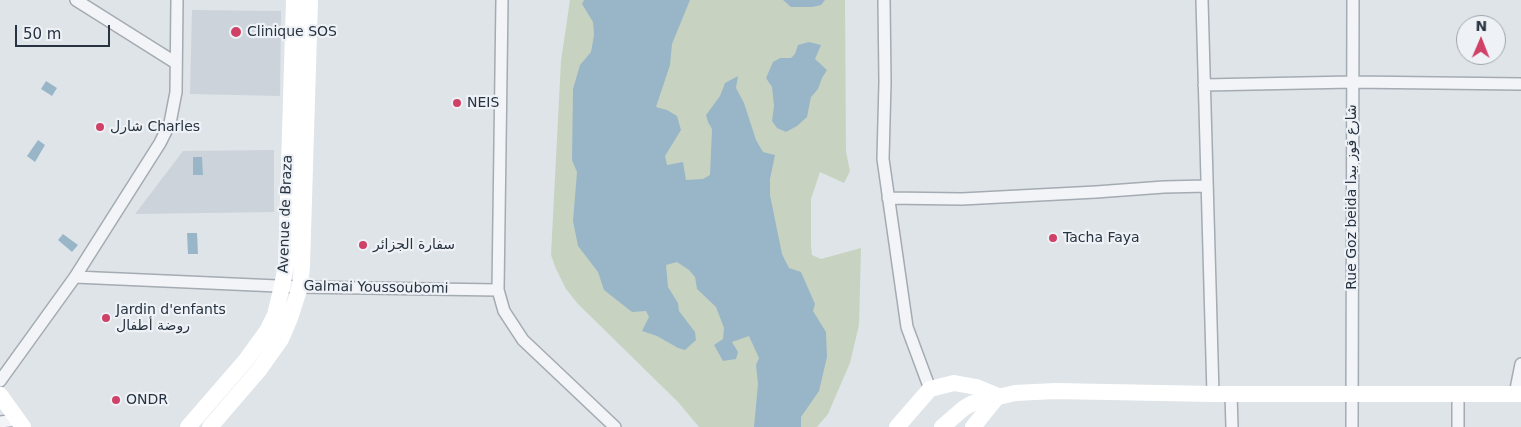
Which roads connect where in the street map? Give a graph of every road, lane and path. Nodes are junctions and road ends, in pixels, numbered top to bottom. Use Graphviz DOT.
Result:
graph roads {
  1 [pos="76,0"];
  2 [pos="177,0"];
  3 [pos="294,0"];
  4 [pos="310,0"];
  5 [pos="502,0"];
  6 [pos="884,0"];
  7 [pos="1202,0"];
  8 [pos="1353,0"];
  9 [pos="176,63"];
  10 [pos="1352,82"];
  11 [pos="1521,84"];
  12 [pos="1204,86"];
  13 [pos="1207,186"];
  14 [pos="888,198"];
  15 [pos="75,277"];
  16 [pos="282,286"];
  17 [pos="300,287"];
  18 [pos="498,290"];
  19 [pos="1521,364"];
  20 [pos="0,381"];
  21 [pos="930,389"];
  22 [pos="1213,394"];
  23 [pos="1231,394"];
  24 [pos="1518,394"];
  25 [pos="0,395"];
  26 [pos="1352,395"];
  27 [pos="1458,395"];
  28 [pos="998,396"];
  29 [pos="0,422"];
  30 [pos="20,424"];
  31 [pos="188,427"];
  32 [pos="210,427"];
  33 [pos="614,427"];
  34 [pos="896,427"];
  35 [pos="942,427"];
  36 [pos="973,427"];
  37 [pos="1232,427"];
  38 [pos="1352,427"];
  39 [pos="1458,427"];
  1 -- 9 [label="street"];
  2 -- 9 [label="street"];
  3 -- 16 [label="main road, Avenue de Braza"];
  4 -- 17 [label="main road, Avenue de Braza"];
  5 -- 18 [label="street"];
  6 -- 14 [label="street"];
  7 -- 12 [label="street"];
  8 -- 10 [label="street, Rue Goz beida شارع قوز بيدا"];
  9 -- 15 [label="street"];
  10 -- 11 [label="street"];
  10 -- 12 [label="street"];
  10 -- 26 [label="street, Rue Goz beida شارع قوز بيدا"];
  12 -- 13 [label="street"];
  13 -- 14 [label="street"];
  13 -- 22 [label="street"];
  14 -- 21 [label="street"];
  15 -- 16 [label="street, Galmai Youssoubomi"];
  15 -- 20 [label="street"];
  16 -- 17 [label="street, Galmai Youssoubomi"];
  16 -- 31 [label="main road, Avenue de Braza"];
  17 -- 18 [label="street, Galmai Youssoubomi"];
  17 -- 32 [label="main road, Avenue de Braza"];
  18 -- 33 [label="street"];
  19 -- 24 [label="street"];
  21 -- 28 [label="main road"];
  21 -- 34 [label="main road"];
  22 -- 23 [label="main road"];
  22 -- 28 [label="main road"];
  23 -- 26 [label="main road"];
  23 -- 37 [label="street"];
  24 -- 27 [label="main road"];
  25 -- 30 [label="main road"];
  26 -- 27 [label="main road"];
  26 -- 38 [label="street, Rue Goz beida شارع قوز بيدا"];
  27 -- 39 [label="street"];
  28 -- 35 [label="main road"];
  28 -- 36 [label="main road"];
  29 -- 30 [label="street"];
}
